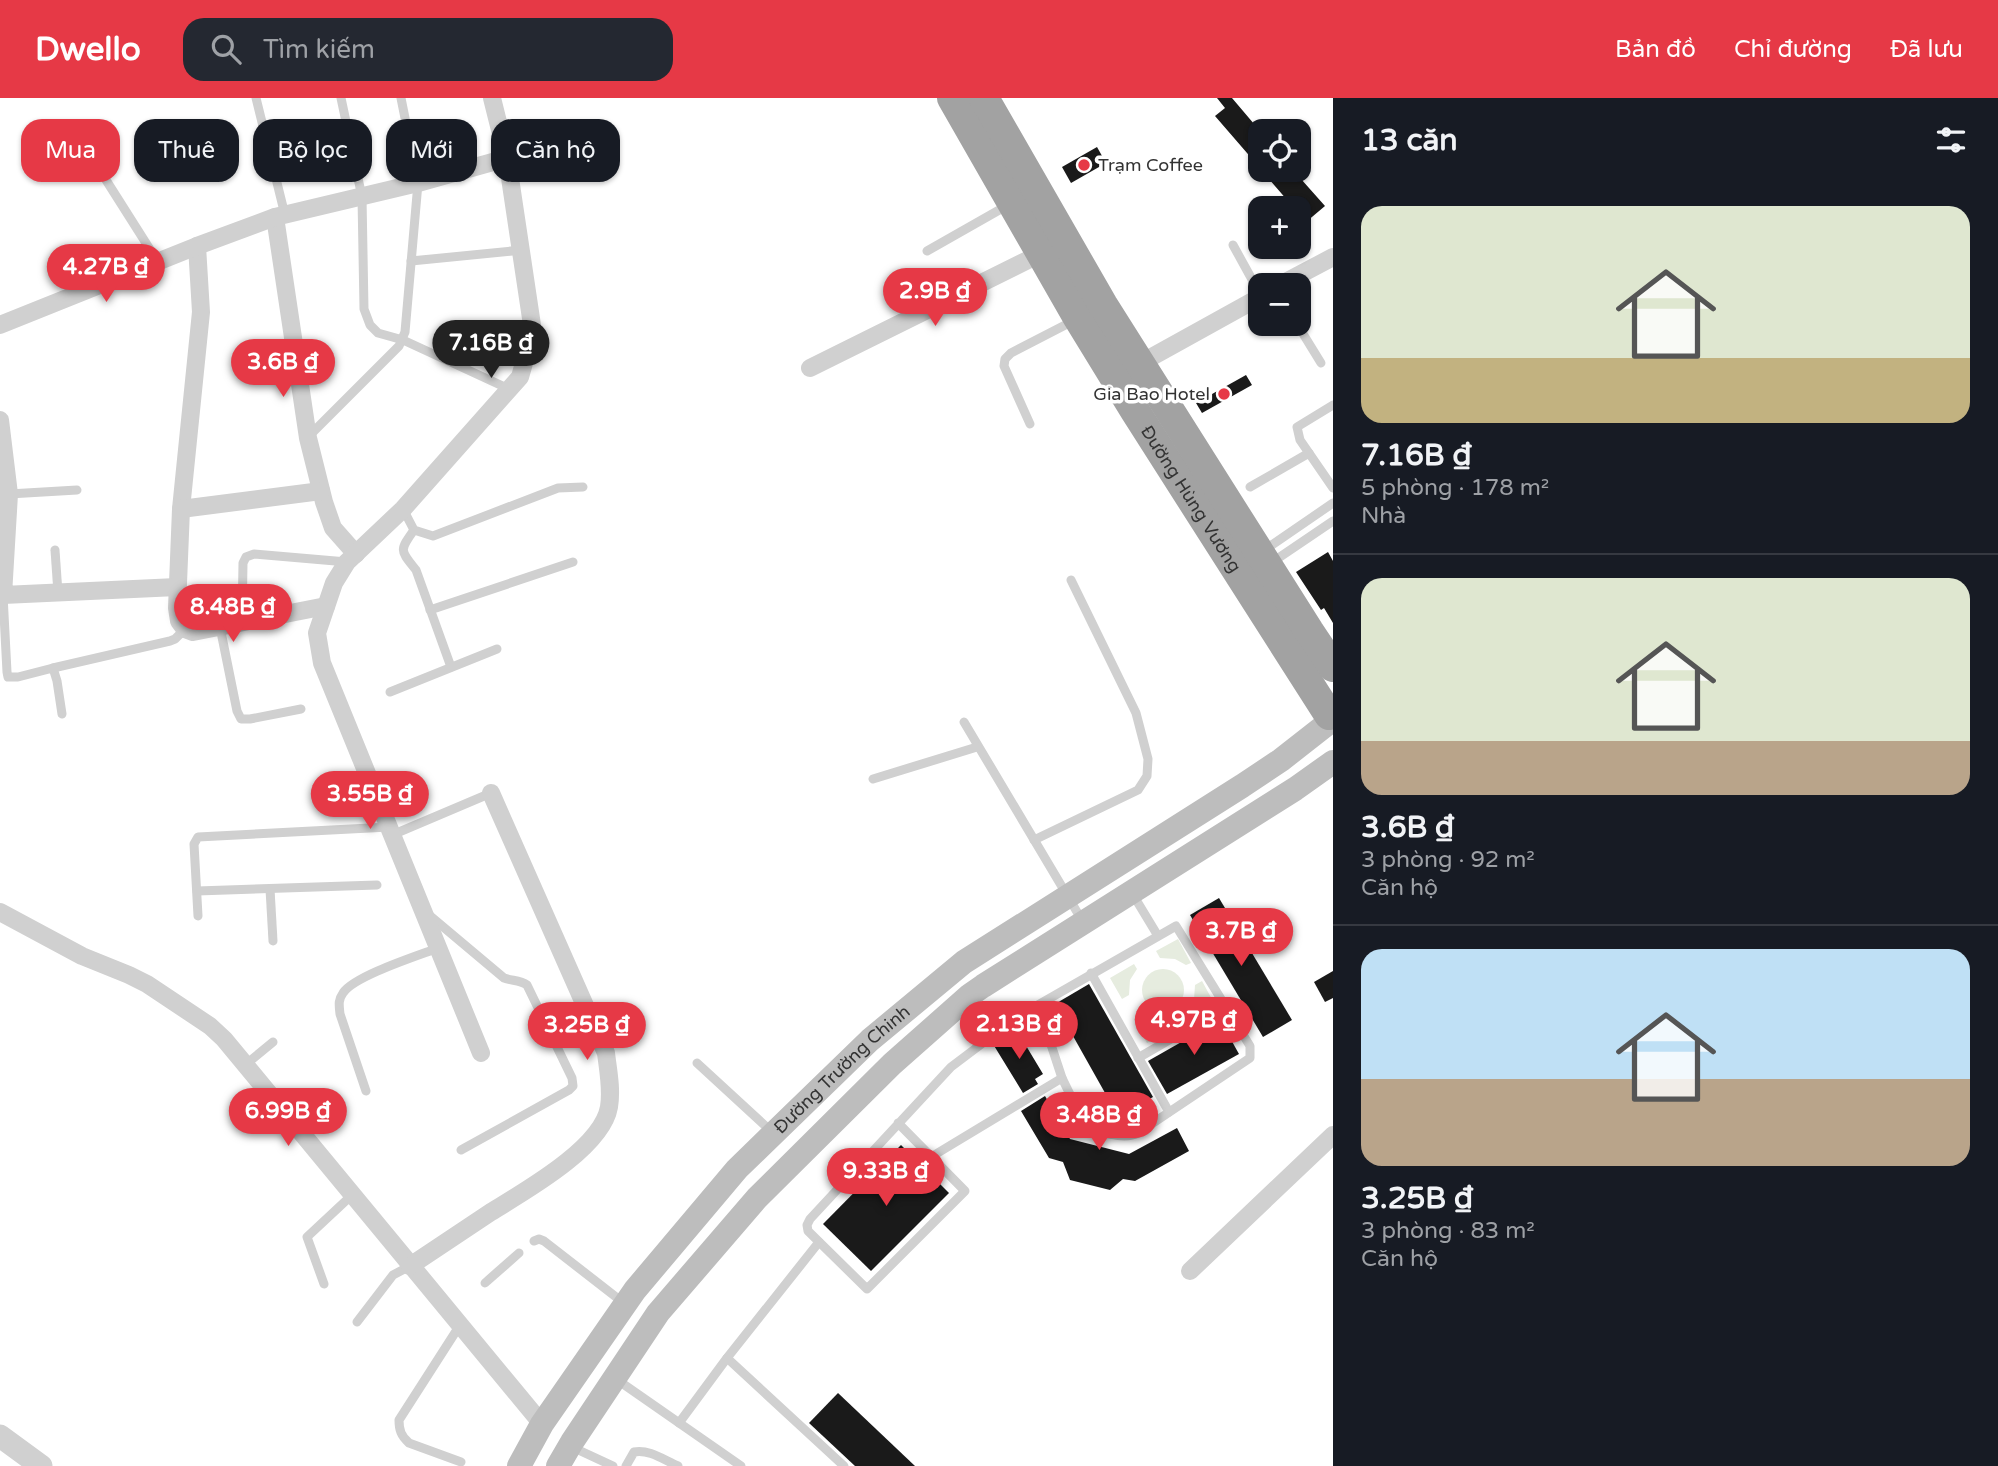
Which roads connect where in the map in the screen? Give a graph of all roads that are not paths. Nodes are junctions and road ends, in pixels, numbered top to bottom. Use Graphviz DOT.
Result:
graph roads {
  1 [pos="256,98"];
  2 [pos="341,98"];
  3 [pos="401,98"];
  4 [pos="492,98"];
  5 [pos="952,98"];
  6 [pos="984,98"];
  7 [pos="497,119"];
  8 [pos="491,162"];
  9 [pos="107,182"];
  10 [pos="511,182"];
  11 [pos="418,183"];
  12 [pos="362,197"];
  13 [pos="1012,202"];
  14 [pos="280,216"];
  15 [pos="1233,245"];
  16 [pos="197,246"];
  17 [pos="522,250"];
  18 [pos="926,251"];
  19 [pos="1042,253"];
  20 [pos="1333,257"];
  21 [pos="411,261"];
  22 [pos="158,262"];
  23 [pos="1248,273"];
  24 [pos="1303,273"];
  25 [pos="1248,302"];
  26 [pos="1078,318"];
  27 [pos="0,325"];
  28 [pos="1304,336"];
  29 [pos="402,340"];
  30 [pos="1321,363"];
  31 [pos="1139,364"];
  32 [pos="810,368"];
  33 [pos="509,389"];
  34 [pos="1333,405"];
  35 [pos="0,420"];
  36 [pos="1030,424"];
  37 [pos="308,438"];
  38 [pos="1309,453"];
  39 [pos="1331,483"];
  40 [pos="583,487"];
  41 [pos="1250,487"];
  42 [pos="77,490"];
  43 [pos="321,491"];
  44 [pos="9,494"];
  45 [pos="1333,502"];
  46 [pos="181,509"];
  47 [pos="402,509"];
  48 [pos="1333,520"];
  49 [pos="414,530"];
  50 [pos="55,550"];
  51 [pos="352,558"];
  52 [pos="1263,560"];
  53 [pos="573,562"];
  54 [pos="1071,580"];
  55 [pos="177,587"];
  56 [pos="58,593"];
  57 [pos="1,595"];
  58 [pos="326,606"];
  59 [pos="430,610"];
  60 [pos="242,623"];
  61 [pos="220,627"];
  62 [pos="184,629"];
  63 [pos="497,649"];
  64 [pos="451,667"];
  65 [pos="1333,667"];
  66 [pos="53,668"];
  67 [pos="3,673"];
  68 [pos="390,692"];
  69 [pos="301,709"];
  70 [pos="62,714"];
  71 [pos="964,722"];
  72 [pos="1331,722"];
  73 [pos="977,747"];
  74 [pos="1333,762"];
  75 [pos="873,779"];
  76 [pos="491,793"];
  77 [pos="390,831"];
  78 [pos="1034,840"];
  79 [pos="377,885"];
  80 [pos="270,889"];
  81 [pos="197,891"];
  82 [pos="1132,893"];
  83 [pos="1066,896"];
  84 [pos="422,909"];
  85 [pos="0,912"];
  86 [pos="198,916"];
  87 [pos="1084,923"];
  88 [pos="1158,936"];
  89 [pos="273,941"];
  90 [pos="438,948"];
  91 [pos="1091,973"];
  92 [pos="1038,1005"];
  93 [pos="1226,1007"];
  94 [pos="273,1042"];
  95 [pos="481,1053"];
  96 [pos="1138,1058"];
  97 [pos="697,1063"];
  98 [pos="245,1065"];
  99 [pos="1062,1079"];
  100 [pos="366,1091"];
  101 [pos="1169,1112"];
  102 [pos="898,1123"];
  103 [pos="774,1133"];
  104 [pos="1333,1135"];
  105 [pos="461,1150"];
  106 [pos="931,1157"];
  107 [pos="352,1195"];
  108 [pos="534,1241"];
  109 [pos="819,1242"];
  110 [pos="519,1253"];
  111 [pos="410,1266"];
  112 [pos="1190,1271"];
  113 [pos="485,1283"];
  114 [pos="324,1284"];
  115 [pos="625,1304"];
  116 [pos="357,1321"];
  117 [pos="460,1325"];
  118 [pos="727,1358"];
  119 [pos="614,1378"];
  120 [pos="679,1423"];
  121 [pos="542,1424"];
  122 [pos="0,1436"];
  123 [pos="564,1456"];
  124 [pos="461,1462"];
  125 [pos="41,1466"];
  126 [pos="519,1466"];
  127 [pos="613,1466"];
  128 [pos="626,1466"];
  129 [pos="678,1466"];
  130 [pos="741,1466"];
  131 [pos="844,1466"];
  1 -- 14 [label="lane"];
  2 -- 12 [label="lane"];
  3 -- 11 [label="lane"];
  4 -- 7 [label="street"];
  5 -- 13 [label="highway, Đường Hùng Vương"];
  6 -- 31 [label="highway, Đường Hùng Vương"];
  8 -- 11 [label="street"];
  9 -- 22 [label="lane"];
  10 -- 17 [label="street"];
  11 -- 12 [label="street"];
  11 -- 21 [label="lane"];
  12 -- 14 [label="street"];
  12 -- 29 [label="lane"];
  13 -- 18 [label="lane"];
  13 -- 19 [label="highway, Đường Hùng Vương"];
  14 -- 16 [label="street"];
  14 -- 37 [label="street"];
  15 -- 23 [label="lane"];
  16 -- 22 [label="street"];
  16 -- 46 [label="street"];
  17 -- 21 [label="lane"];
  17 -- 33 [label="street"];
  19 -- 26 [label="highway, Đường Hùng Vương"];
  19 -- 32 [label="street"];
  20 -- 24 [label="street"];
  21 -- 29 [label="lane"];
  22 -- 27 [label="street"];
  25 -- 31 [label="street"];
  26 -- 36 [label="lane"];
  26 -- 72 [label="highway, Đường Hùng Vương"];
  28 -- 30 [label="lane"];
  29 -- 33 [label="lane"];
  29 -- 37 [label="lane"];
  31 -- 52 [label="highway, Đường Hùng Vương"];
  33 -- 47 [label="street"];
  34 -- 38 [label="lane"];
  35 -- 44 [label="street"];
  37 -- 43 [label="street"];
  38 -- 39 [label="lane"];
  38 -- 41 [label="lane"];
  40 -- 49 [label="lane"];
  42 -- 44 [label="lane"];
  43 -- 46 [label="street"];
  43 -- 51 [label="street"];
  44 -- 57 [label="street"];
  45 -- 52 [label="lane"];
  46 -- 55 [label="street"];
  47 -- 49 [label="lane"];
  47 -- 51 [label="street"];
  48 -- 52 [label="lane"];
  49 -- 59 [label="lane"];
  50 -- 56 [label="lane"];
  51 -- 58 [label="street"];
  51 -- 60 [label="lane"];
  52 -- 65 [label="highway, Đường Hùng Vương"];
  53 -- 59 [label="lane"];
  54 -- 78 [label="lane"];
  55 -- 56 [label="street"];
  55 -- 62 [label="street"];
  56 -- 57 [label="street"];
  57 -- 67 [label="lane"];
  58 -- 60 [label="street"];
  58 -- 77 [label="street"];
  59 -- 64 [label="lane"];
  60 -- 61 [label="street"];
  61 -- 62 [label="street"];
  61 -- 69 [label="lane"];
  62 -- 66 [label="lane"];
  63 -- 64 [label="lane"];
  64 -- 68 [label="lane"];
  66 -- 67 [label="lane"];
  66 -- 70 [label="lane"];
  71 -- 73 [label="lane"];
  72 -- 83 [label="main road, Đường Trường Chinh"];
  73 -- 75 [label="lane"];
  73 -- 78 [label="lane"];
  74 -- 82 [label="main road, Đường Trường Chinh"];
  76 -- 77 [label="lane"];
  76 -- 111 [label="street"];
  77 -- 81 [label="lane"];
  77 -- 84 [label="street"];
  78 -- 83 [label="lane"];
  79 -- 80 [label="lane"];
  80 -- 81 [label="lane"];
  80 -- 89 [label="lane"];
  81 -- 86 [label="lane"];
  82 -- 87 [label="main road, Đường Trường Chinh"];
  82 -- 88 [label="lane"];
  83 -- 87 [label="lane"];
  83 -- 103 [label="main road, Đường Trường Chinh"];
  84 -- 90 [label="street"];
  84 -- 105 [label="lane"];
  85 -- 98 [label="street"];
  87 -- 119 [label="main road, Đường Trường Chinh"];
  88 -- 91 [label="lane"];
  88 -- 93 [label="lane"];
  90 -- 95 [label="street"];
  90 -- 100 [label="lane"];
  91 -- 92 [label="lane"];
  91 -- 96 [label="lane"];
  92 -- 99 [label="lane"];
  92 -- 102 [label="lane"];
  93 -- 96 [label="lane"];
  93 -- 101 [label="lane"];
  94 -- 98 [label="lane"];
  96 -- 101 [label="lane"];
  97 -- 103 [label="lane"];
  98 -- 107 [label="street"];
  99 -- 101 [label="lane"];
  99 -- 106 [label="lane"];
  102 -- 106 [label="lane"];
  102 -- 109 [label="lane"];
  103 -- 115 [label="main road, Đường Trường Chinh"];
  104 -- 112 [label="street"];
  106 -- 109 [label="lane"];
  107 -- 111 [label="street"];
  107 -- 114 [label="lane"];
  108 -- 115 [label="lane"];
  109 -- 118 [label="lane"];
  110 -- 113 [label="lane"];
  111 -- 116 [label="lane"];
  111 -- 117 [label="street"];
  115 -- 121 [label="main road, Đường Trường Chinh"];
  117 -- 121 [label="street"];
  117 -- 124 [label="lane"];
  118 -- 120 [label="lane"];
  118 -- 131 [label="lane"];
  119 -- 120 [label="lane"];
  119 -- 123 [label="main road, Đường Trường Chinh"];
  120 -- 130 [label="lane"];
  121 -- 126 [label="main road, Đường Trường Chinh"];
  122 -- 125 [label="street"];
  123 -- 127 [label="lane"];
  128 -- 129 [label="lane"];
}
